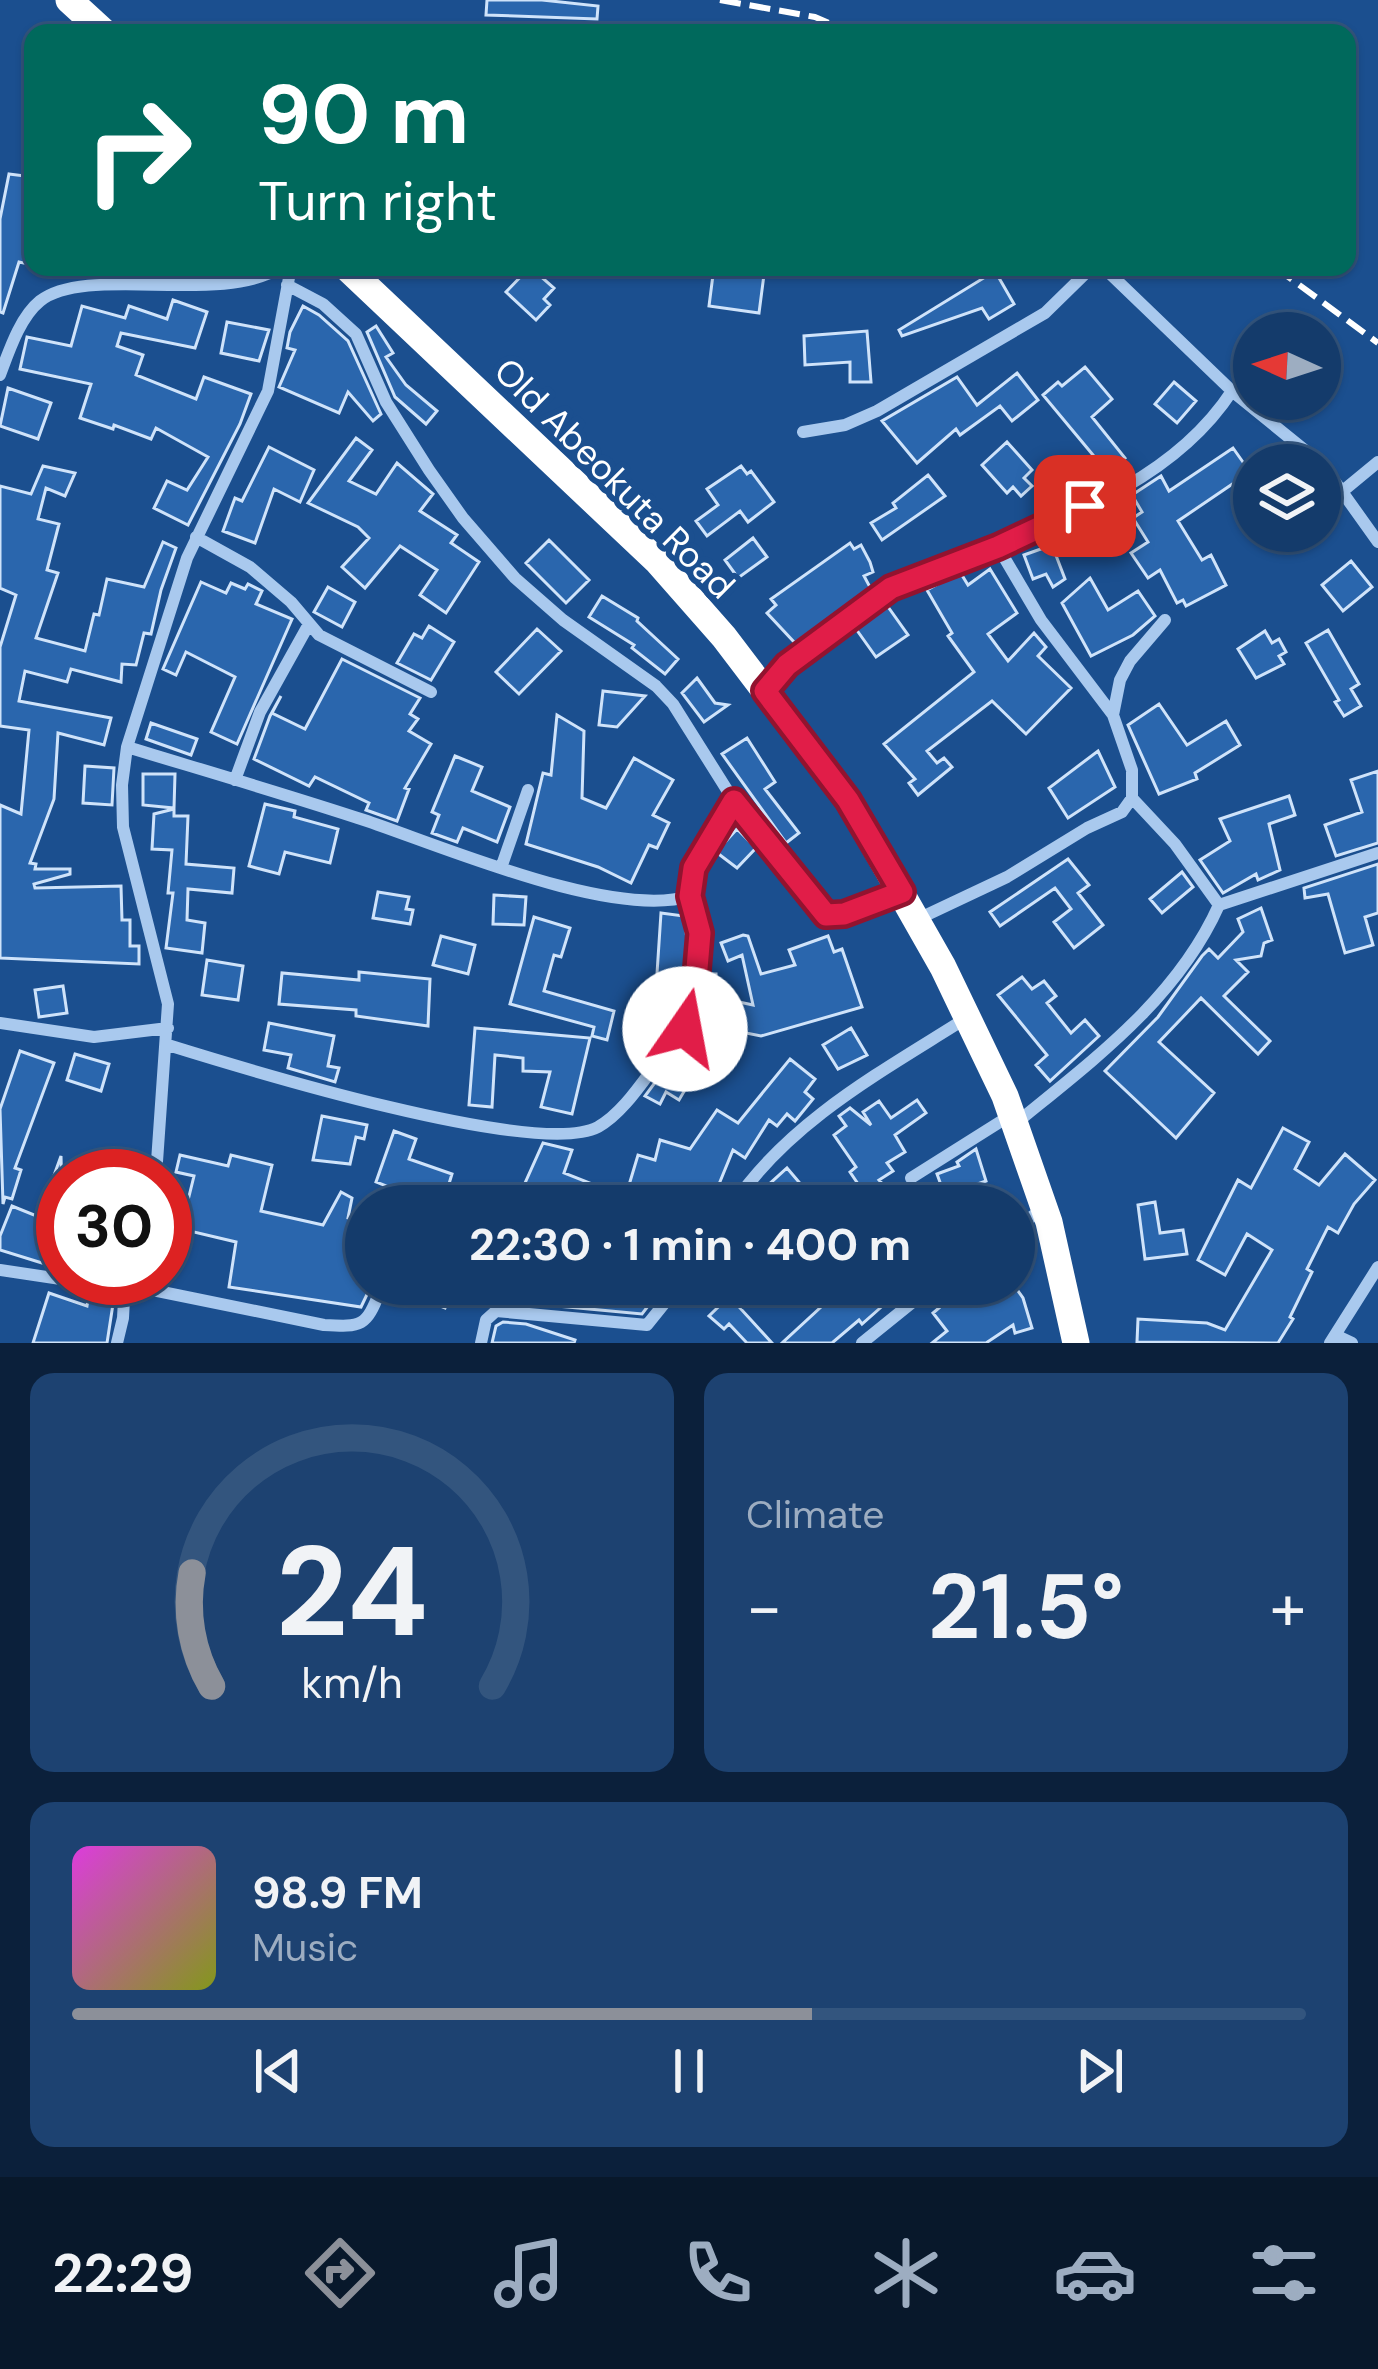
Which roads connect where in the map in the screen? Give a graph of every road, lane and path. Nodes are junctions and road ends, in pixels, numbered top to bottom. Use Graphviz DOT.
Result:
graph roads {
  1 [pos="69,0"];
  2 [pos="95,24"];
  3 [pos="254,276"];
  4 [pos="289,276"];
  5 [pos="356,276"];
  6 [pos="1083,276"];
  7 [pos="1112,276"];
  8 [pos="287,285"];
  9 [pos="0,375"];
  10 [pos="1232,391"];
  11 [pos="803,432"];
  12 [pos="1378,462"];
  13 [pos="1344,490"];
  14 [pos="196,537"];
  15 [pos="1378,542"];
  16 [pos="998,547"];
  17 [pos="1165,620"];
  18 [pos="309,624"];
  19 [pos="765,691"];
  20 [pos="431,692"];
  21 [pos="1113,715"];
  22 [pos="127,747"];
  23 [pos="235,780"];
  24 [pos="528,790"];
  25 [pos="1132,798"];
  26 [pos="734,801"];
  27 [pos="1378,853"];
  28 [pos="501,868"];
  29 [pos="902,892"];
  30 [pos="690,896"];
  31 [pos="1219,905"];
  32 [pos="918,919"];
  33 [pos="969,1017"];
  34 [pos="0,1024"];
  35 [pos="168,1028"];
  36 [pos="168,1045"];
  37 [pos="1013,1119"];
  38 [pos="158,1149"];
  39 [pos="910,1178"];
  40 [pos="750,1185"];
  41 [pos="1045,1208"];
  42 [pos="1035,1215"];
  43 [pos="1378,1267"];
  44 [pos="1,1271"];
  45 [pos="36,1276"];
  46 [pos="192,1295"];
  47 [pos="123,1305"];
  48 [pos="374,1305"];
  49 [pos="663,1305"];
  50 [pos="909,1305"];
  51 [pos="1332,1339"];
  52 [pos="117,1343"];
  53 [pos="481,1343"];
  54 [pos="862,1343"];
  55 [pos="1076,1343"];
  56 [pos="1352,1343"];
  1 -- 2 [label="highway"];
  3 -- 9 [label="street"];
  4 -- 8 [label="street"];
  5 -- 19 [label="highway, Old Abeokuta Road"];
  6 -- 11 [label="street"];
  7 -- 10 [label="street"];
  8 -- 14 [label="street"];
  8 -- 26 [label="street"];
  10 -- 13 [label="street"];
  10 -- 16 [label="street"];
  12 -- 13 [label="street"];
  13 -- 15 [label="street"];
  14 -- 18 [label="street"];
  14 -- 22 [label="street"];
  16 -- 19 [label="street"];
  16 -- 21 [label="street"];
  17 -- 21 [label="street"];
  18 -- 20 [label="street"];
  18 -- 23 [label="street"];
  19 -- 29 [label="highway, Old Abeokuta Road"];
  21 -- 25 [label="street"];
  22 -- 23 [label="street"];
  22 -- 35 [label="street"];
  23 -- 28 [label="street"];
  24 -- 28 [label="street"];
  25 -- 31 [label="street"];
  25 -- 32 [label="street"];
  26 -- 29 [label="street"];
  26 -- 30 [label="street"];
  27 -- 31 [label="street"];
  28 -- 30 [label="street"];
  29 -- 32 [label="highway, Old Abeokuta Road"];
  30 -- 36 [label="street"];
  31 -- 37 [label="street"];
  32 -- 33 [label="highway, Old Abeokuta Road"];
  33 -- 37 [label="highway, Old Abeokuta Road"];
  33 -- 40 [label="street"];
  34 -- 35 [label="street"];
  35 -- 36 [label="street"];
  36 -- 38 [label="street"];
  37 -- 39 [label="street"];
  37 -- 41 [label="highway, Old Abeokuta Road"];
  41 -- 42 [label="street"];
  41 -- 55 [label="highway, Old Abeokuta Road"];
  43 -- 51 [label="street"];
  44 -- 45 [label="street"];
  46 -- 48 [label="street"];
  47 -- 52 [label="street"];
  49 -- 53 [label="street"];
  50 -- 54 [label="street"];
  51 -- 56 [label="street"];
}
